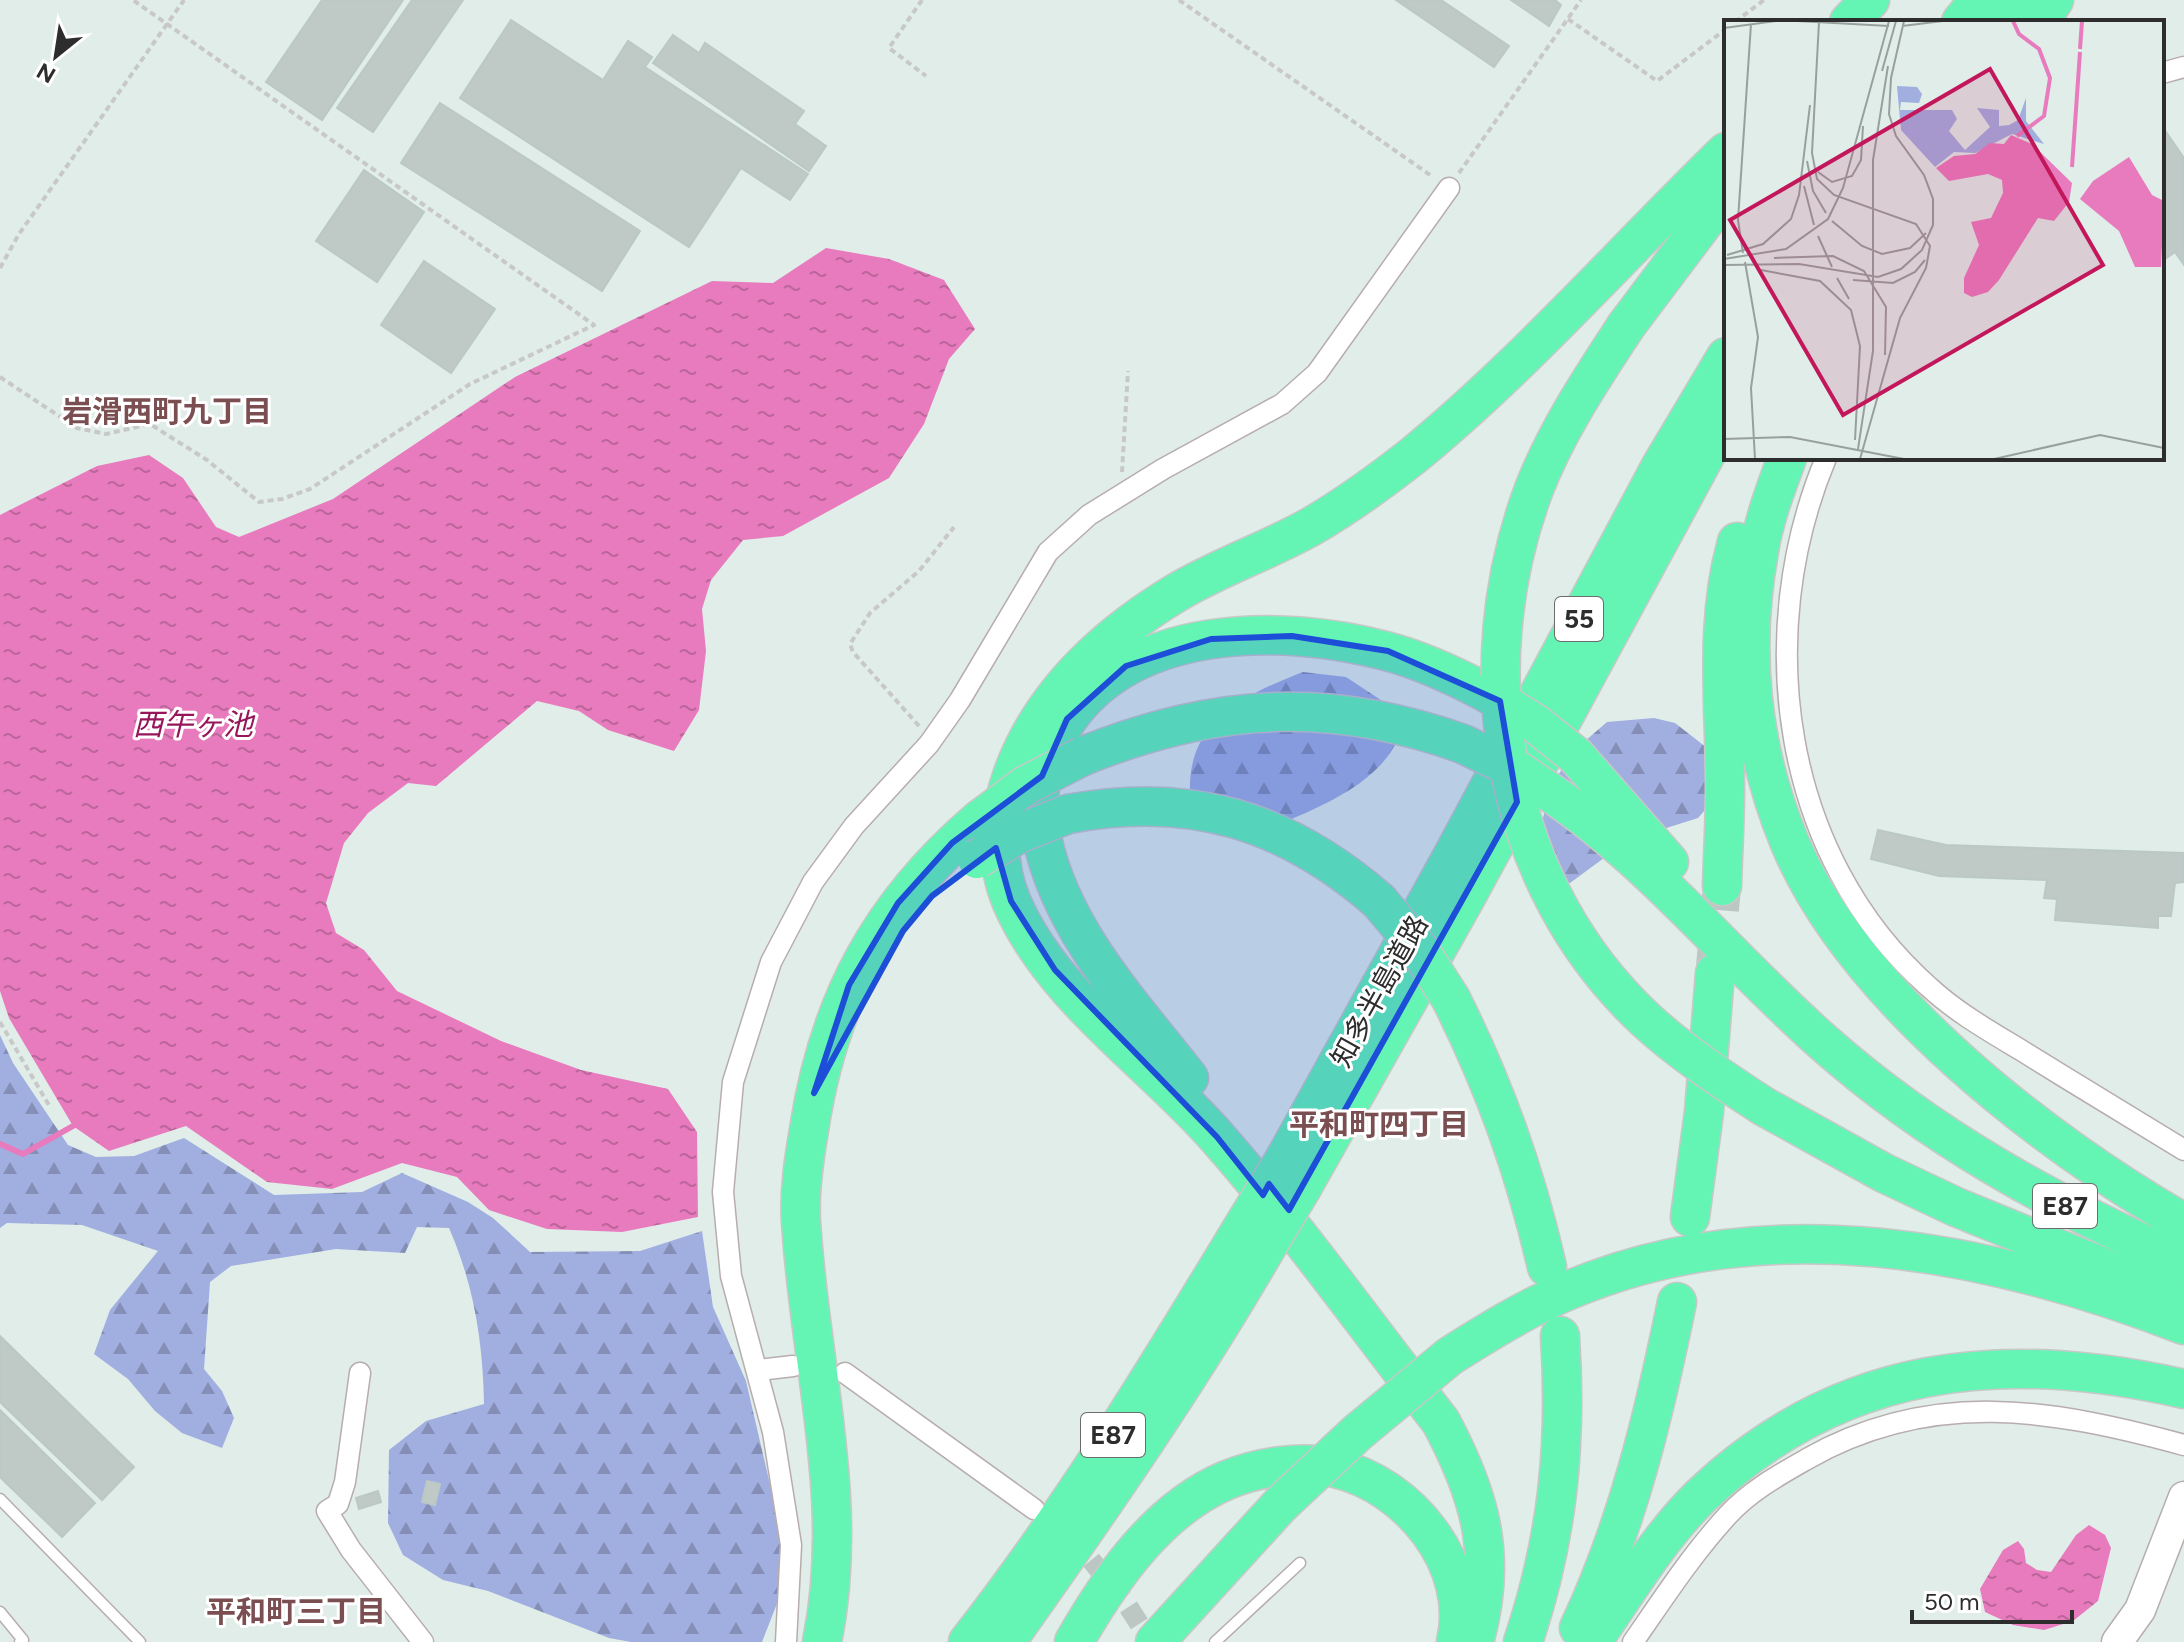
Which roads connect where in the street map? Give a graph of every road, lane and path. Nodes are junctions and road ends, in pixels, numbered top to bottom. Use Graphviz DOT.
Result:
graph roads {
  1 [pos="133,0"];
  2 [pos="184,0"];
  3 [pos="922,0"];
  4 [pos="1179,0"];
  5 [pos="1581,0"];
  6 [pos="1764,0"];
  7 [pos="1870,0"];
  8 [pos="1890,0"];
  9 [pos="1979,0"];
  10 [pos="2019,0"];
  11 [pos="2054,0"];
  12 [pos="1568,19"];
  13 [pos="1738,20"];
  14 [pos="1851,20"];
  15 [pos="1872,20"];
  16 [pos="1963,20"];
  17 [pos="2003,20"];
  18 [pos="2040,20"];
  19 [pos="167,24"];
  20 [pos="1724,31"];
  21 [pos="2184,67"];
  22 [pos="2164,72"];
  23 [pos="926,76"];
  24 [pos="1724,154"];
  25 [pos="1449,188"];
  26 [pos="1724,196"];
  27 [pos="0,268"];
  28 [pos="1724,360"];
  29 [pos="1128,371"];
  30 [pos="0,377"];
  31 [pos="1724,420"];
  32 [pos="1770,460"];
  33 [pos="1786,460"];
  34 [pos="1825,460"];
  35 [pos="1126,492"];
  36 [pos="954,527"];
  37 [pos="933,739"];
  38 [pos="1722,886"];
  39 [pos="1451,892"];
  40 [pos="1715,973"];
  41 [pos="0,1022"];
  42 [pos="814,1093"];
  43 [pos="50,1107"];
  44 [pos="1952,1139"];
  45 [pos="2184,1150"];
  46 [pos="1690,1217"];
  47 [pos="2184,1223"];
  48 [pos="1274,1237"];
  49 [pos="2184,1262"];
  50 [pos="1547,1267"];
  51 [pos="2184,1301"];
  52 [pos="1677,1302"];
  53 [pos="2184,1325"];
  54 [pos="1560,1336"];
  55 [pos="793,1366"];
  56 [pos="759,1370"];
  57 [pos="360,1373"];
  58 [pos="845,1373"];
  59 [pos="2184,1389"];
  60 [pos="2184,1445"];
  61 [pos="2184,1497"];
  62 [pos="0,1499"];
  63 [pos="1034,1509"];
  64 [pos="1300,1563"];
  65 [pos="0,1612"];
  66 [pos="20,1642"];
  67 [pos="140,1642"];
  68 [pos="423,1642"];
  69 [pos="786,1642"];
  70 [pos="822,1642"];
  71 [pos="968,1642"];
  72 [pos="1006,1642"];
  73 [pos="1074,1642"];
  74 [pos="1155,1642"];
  75 [pos="1215,1642"];
  76 [pos="1456,1642"];
  77 [pos="1474,1642"];
  78 [pos="1523,1642"];
  79 [pos="1573,1642"];
  80 [pos="1592,1642"];
  81 [pos="1633,1642"];
  82 [pos="2117,1642"];
  1 -- 19 [label="path"];
  2 -- 19 [label="path"];
  3 -- 23 [label="path"];
  4 -- 25 [label="path"];
  5 -- 12 [label="path"];
  6 -- 13 [label="path"];
  7 -- 14 [label="highway"];
  8 -- 15 [label="highway"];
  9 -- 16 [label="highway"];
  10 -- 17 [label="highway"];
  11 -- 18 [label="highway"];
  12 -- 20 [label="path"];
  12 -- 25 [label="path"];
  19 -- 27 [label="path"];
  19 -- 30 [label="path"];
  21 -- 22 [label="street"];
  24 -- 48 [label="highway"];
  25 -- 35 [label="street"];
  26 -- 51 [label="highway, bridge"];
  28 -- 39 [label="highway, 知多半島道路 / 55"];
  29 -- 35 [label="path"];
  31 -- 39 [label="highway, 知多半島道路 / 55"];
  32 -- 38 [label="highway"];
  33 -- 47 [label="highway"];
  34 -- 45 [label="street"];
  35 -- 37 [label="street"];
  36 -- 37 [label="path"];
  37 -- 56 [label="street"];
  39 -- 48 [label="highway, 知多半島道路 / E87, bridge"];
  40 -- 46 [label="highway"];
  41 -- 43 [label="path"];
  42 -- 44 [label="highway, bridge"];
  42 -- 50 [label="highway, bridge"];
  42 -- 70 [label="highway"];
  44 -- 48 [label="highway, bridge"];
  44 -- 49 [label="highway, E87"];
  48 -- 71 [label="highway, 知多半島道路 / E87"];
  48 -- 72 [label="highway, 知多半島道路 / E87"];
  48 -- 77 [label="highway"];
  52 -- 79 [label="highway"];
  53 -- 74 [label="highway, bridge"];
  54 -- 78 [label="highway"];
  55 -- 56 [label="street"];
  56 -- 69 [label="street"];
  57 -- 68 [label="street"];
  58 -- 63 [label="street"];
  59 -- 80 [label="highway"];
  60 -- 81 [label="street"];
  61 -- 82 [label="street"];
  62 -- 67 [label="lane"];
  64 -- 75 [label="lane"];
  65 -- 66 [label="lane"];
  73 -- 76 [label="highway"];
}
